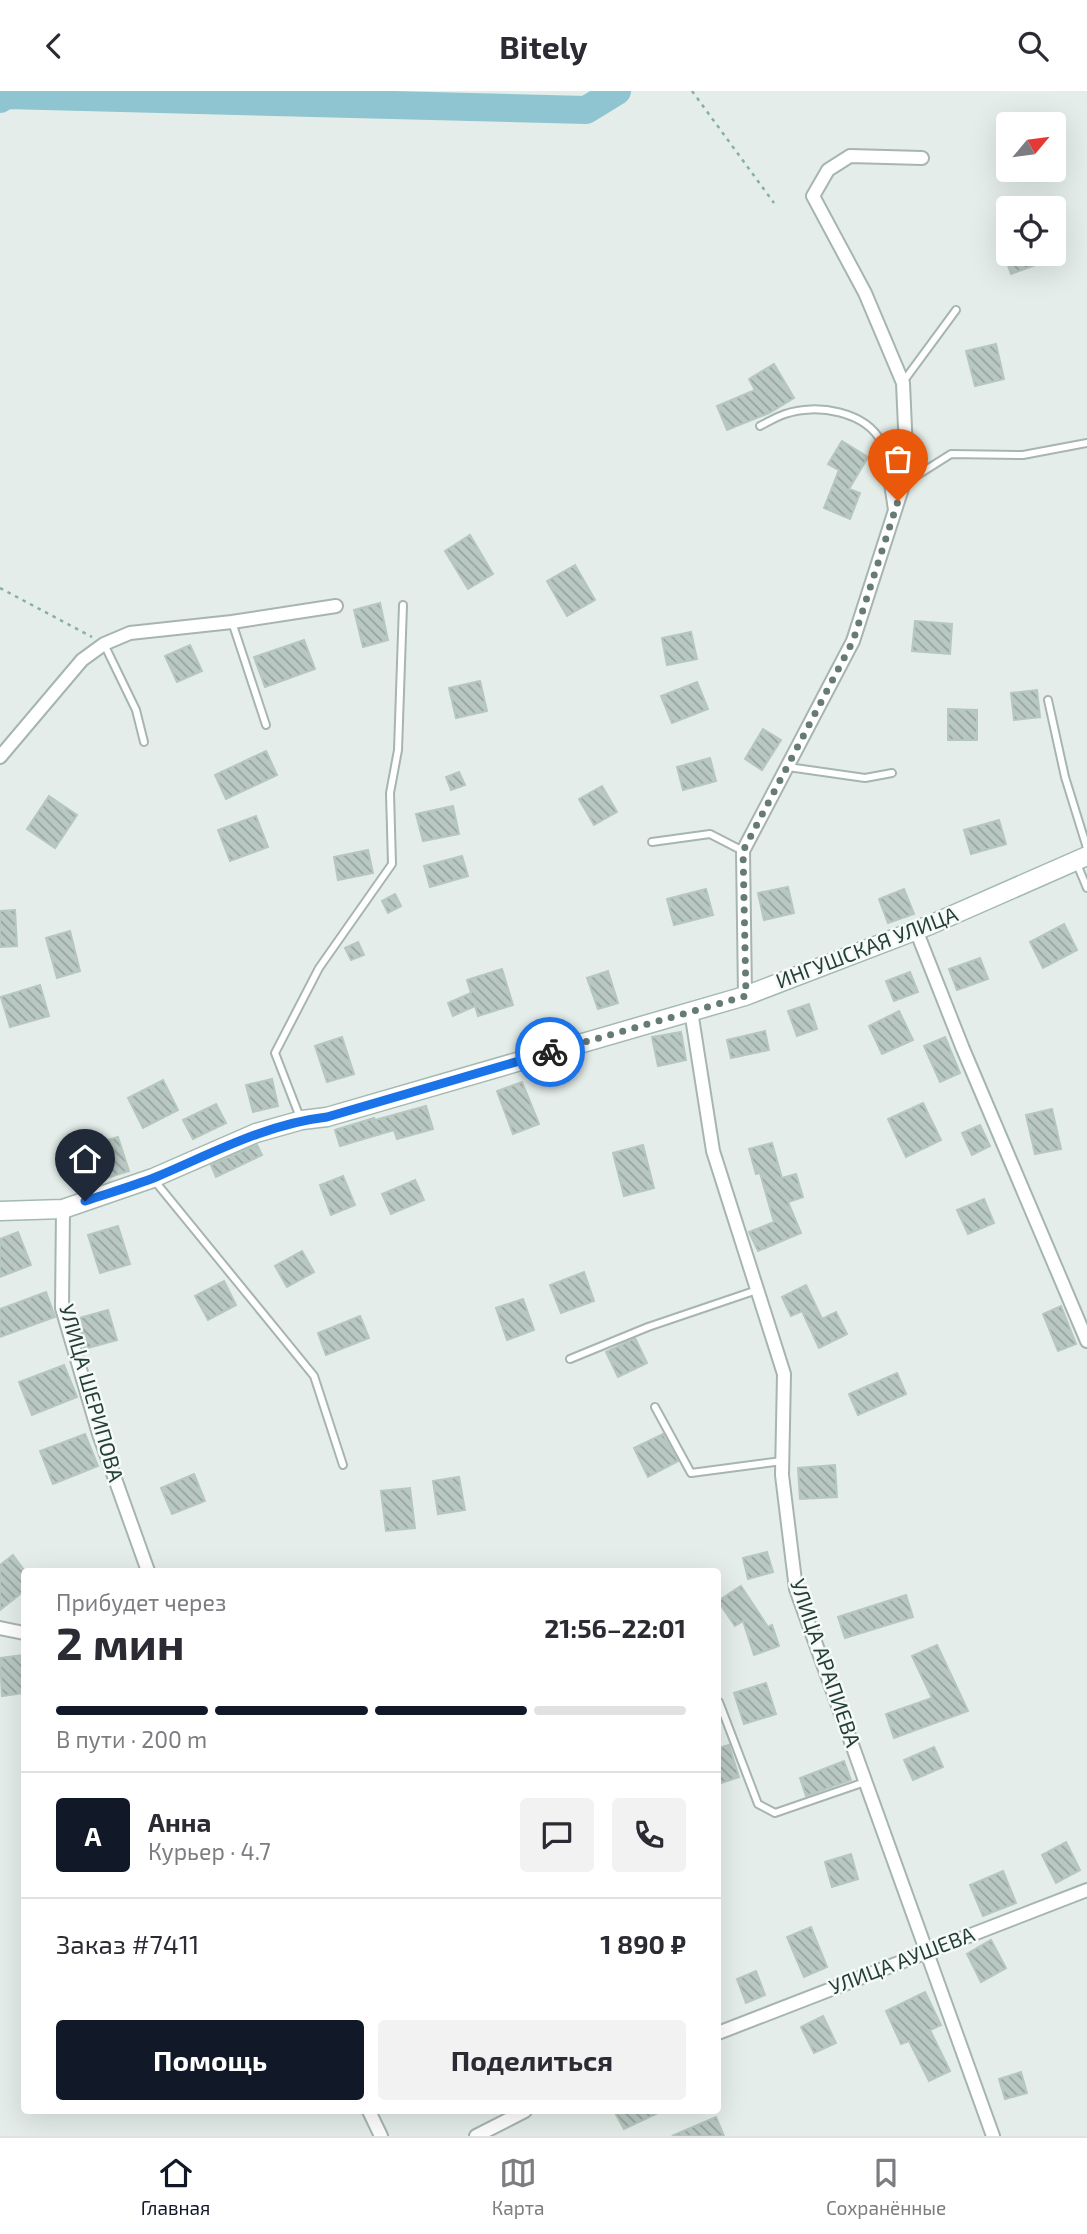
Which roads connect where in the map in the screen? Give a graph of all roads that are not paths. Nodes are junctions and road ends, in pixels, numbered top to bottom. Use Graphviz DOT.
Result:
graph roads {
  1 [pos="922,158"];
  2 [pos="956,310"];
  3 [pos="903,383"];
  4 [pos="760,426"];
  5 [pos="1087,443"];
  6 [pos="903,484"];
  7 [pos="893,519"];
  8 [pos="403,605"];
  9 [pos="336,606"];
  10 [pos="232,622"];
  11 [pos="104,644"];
  12 [pos="1048,700"];
  13 [pos="266,725"];
  14 [pos="144,742"];
  15 [pos="0,757"];
  16 [pos="788,767"];
  17 [pos="892,773"];
  18 [pos="652,842"];
  19 [pos="743,851"];
  20 [pos="1083,855"];
  21 [pos="1087,888"];
  22 [pos="916,930"];
  23 [pos="746,996"];
  24 [pos="691,1011"];
  25 [pos="302,1120"];
  26 [pos="153,1178"];
  27 [pos="63,1209"];
  28 [pos="0,1211"];
  29 [pos="757,1290"];
  30 [pos="1087,1341"];
  31 [pos="570,1359"];
  32 [pos="655,1407"];
  33 [pos="782,1461"];
  34 [pos="343,1465"];
  35 [pos="147,1568"];
  36 [pos="0,1628"];
  37 [pos="21,1632"];
  38 [pos="721,1707"];
  39 [pos="866,1781"];
  40 [pos="1087,1890"];
  41 [pos="928,1951"];
  42 [pos="721,2032"];
  43 [pos="370,2114"];
  44 [pos="519,2114"];
  45 [pos="381,2136"];
  46 [pos="476,2136"];
  47 [pos="993,2136"];
  1 -- 3 [label="street"];
  2 -- 3 [label="lane"];
  3 -- 6 [label="street"];
  4 -- 7 [label="lane"];
  5 -- 6 [label="lane"];
  6 -- 7 [label="street"];
  7 -- 16 [label="street"];
  8 -- 25 [label="lane"];
  9 -- 10 [label="street"];
  10 -- 11 [label="street"];
  10 -- 13 [label="lane"];
  11 -- 14 [label="lane"];
  11 -- 15 [label="street"];
  12 -- 20 [label="lane"];
  16 -- 17 [label="lane"];
  16 -- 19 [label="street"];
  18 -- 19 [label="lane"];
  19 -- 23 [label="street"];
  20 -- 21 [label="lane"];
  20 -- 22 [label="street, ИНГУШСКАЯ УЛИЦА"];
  22 -- 23 [label="street, ИНГУШСКАЯ УЛИЦА"];
  22 -- 30 [label="street"];
  23 -- 24 [label="street, ИНГУШСКАЯ УЛИЦА"];
  24 -- 25 [label="street, ИНГУШСКАЯ УЛИЦА"];
  24 -- 29 [label="street, УЛИЦА АРАПИЕВА"];
  25 -- 26 [label="street, ИНГУШСКАЯ УЛИЦА"];
  26 -- 27 [label="street, ИНГУШСКАЯ УЛИЦА"];
  26 -- 34 [label="lane"];
  27 -- 28 [label="street, ИНГУШСКАЯ УЛИЦА"];
  27 -- 35 [label="street, УЛИЦА ШЕРИПОВА"];
  29 -- 31 [label="lane"];
  29 -- 33 [label="street, УЛИЦА АРАПИЕВА"];
  32 -- 33 [label="lane"];
  33 -- 39 [label="street, УЛИЦА АРАПИЕВА"];
  36 -- 37 [label="street"];
  38 -- 39 [label="lane"];
  39 -- 41 [label="street, УЛИЦА АРАПИЕВА"];
  40 -- 41 [label="street, УЛИЦА АУШЕВА"];
  41 -- 42 [label="street, УЛИЦА АУШЕВА"];
  41 -- 47 [label="street, УЛИЦА АРАПИЕВА"];
  43 -- 45 [label="street"];
  44 -- 46 [label="street"];
}
